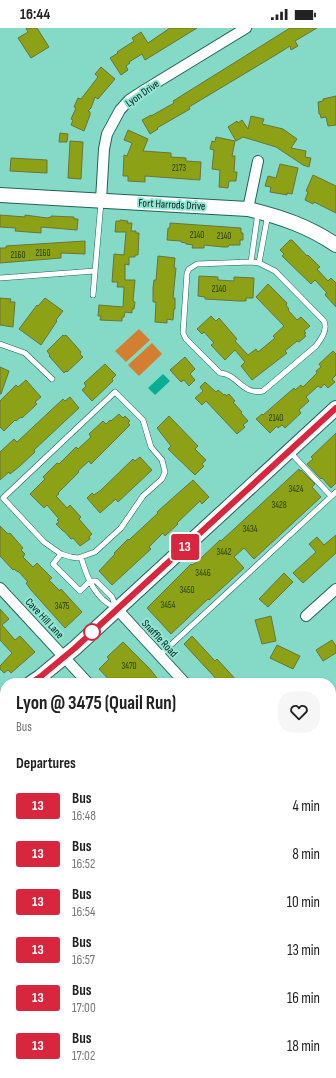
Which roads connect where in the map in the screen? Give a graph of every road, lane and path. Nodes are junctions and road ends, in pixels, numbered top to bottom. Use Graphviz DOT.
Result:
graph roads {
  1 [pos="246,28"];
  2 [pos="258,161"];
  3 [pos="0,195"];
  4 [pos="101,200"];
  5 [pos="258,211"];
  6 [pos="336,246"];
  7 [pos="251,262"];
  8 [pos="259,263"];
  9 [pos="95,271"];
  10 [pos="0,278"];
  11 [pos="93,295"];
  12 [pos="0,344"];
  13 [pos="52,379"];
  14 [pos="336,408"];
  15 [pos="289,451"];
  16 [pos="336,492"];
  17 [pos="331,496"];
  18 [pos="61,554"];
  19 [pos="81,557"];
  20 [pos="90,581"];
  21 [pos="0,588"];
  22 [pos="336,589"];
  23 [pos="117,609"];
  24 [pos="306,616"];
  25 [pos="160,655"];
  26 [pos="64,657"];
  27 [pos="37,678"];
  28 [pos="83,678"];
  29 [pos="181,678"];
  1 -- 4 [label="street, Lyon Drive"];
  2 -- 5 [label="street"];
  3 -- 4 [label="street, Fort Harrods Drive"];
  4 -- 5 [label="street, Fort Harrods Drive"];
  4 -- 9 [label="lane"];
  5 -- 6 [label="street, Fort Harrods Drive"];
  5 -- 7 [label="lane"];
  5 -- 8 [label="lane"];
  7 -- 8 [label="lane"];
  7 -- 8 [label="lane"];
  9 -- 10 [label="lane"];
  9 -- 11 [label="lane"];
  12 -- 13 [label="lane"];
  14 -- 15 [label="street"];
  15 -- 17 [label="lane"];
  15 -- 23 [label="street"];
  16 -- 17 [label="lane"];
  17 -- 25 [label="lane"];
  18 -- 19 [label="lane"];
  18 -- 19 [label="lane"];
  18 -- 20 [label="lane"];
  19 -- 20 [label="lane"];
  20 -- 23 [label="lane"];
  20 -- 23 [label="lane"];
  21 -- 26 [label="street, Cave Hill Lane"];
  22 -- 24 [label="street"];
  23 -- 25 [label="street, Snaffle Road"];
  23 -- 26 [label="street"];
  25 -- 29 [label="street, Snaffle Road"];
  26 -- 27 [label="street"];
  26 -- 28 [label="street, Cave Hill Lane"];
}
